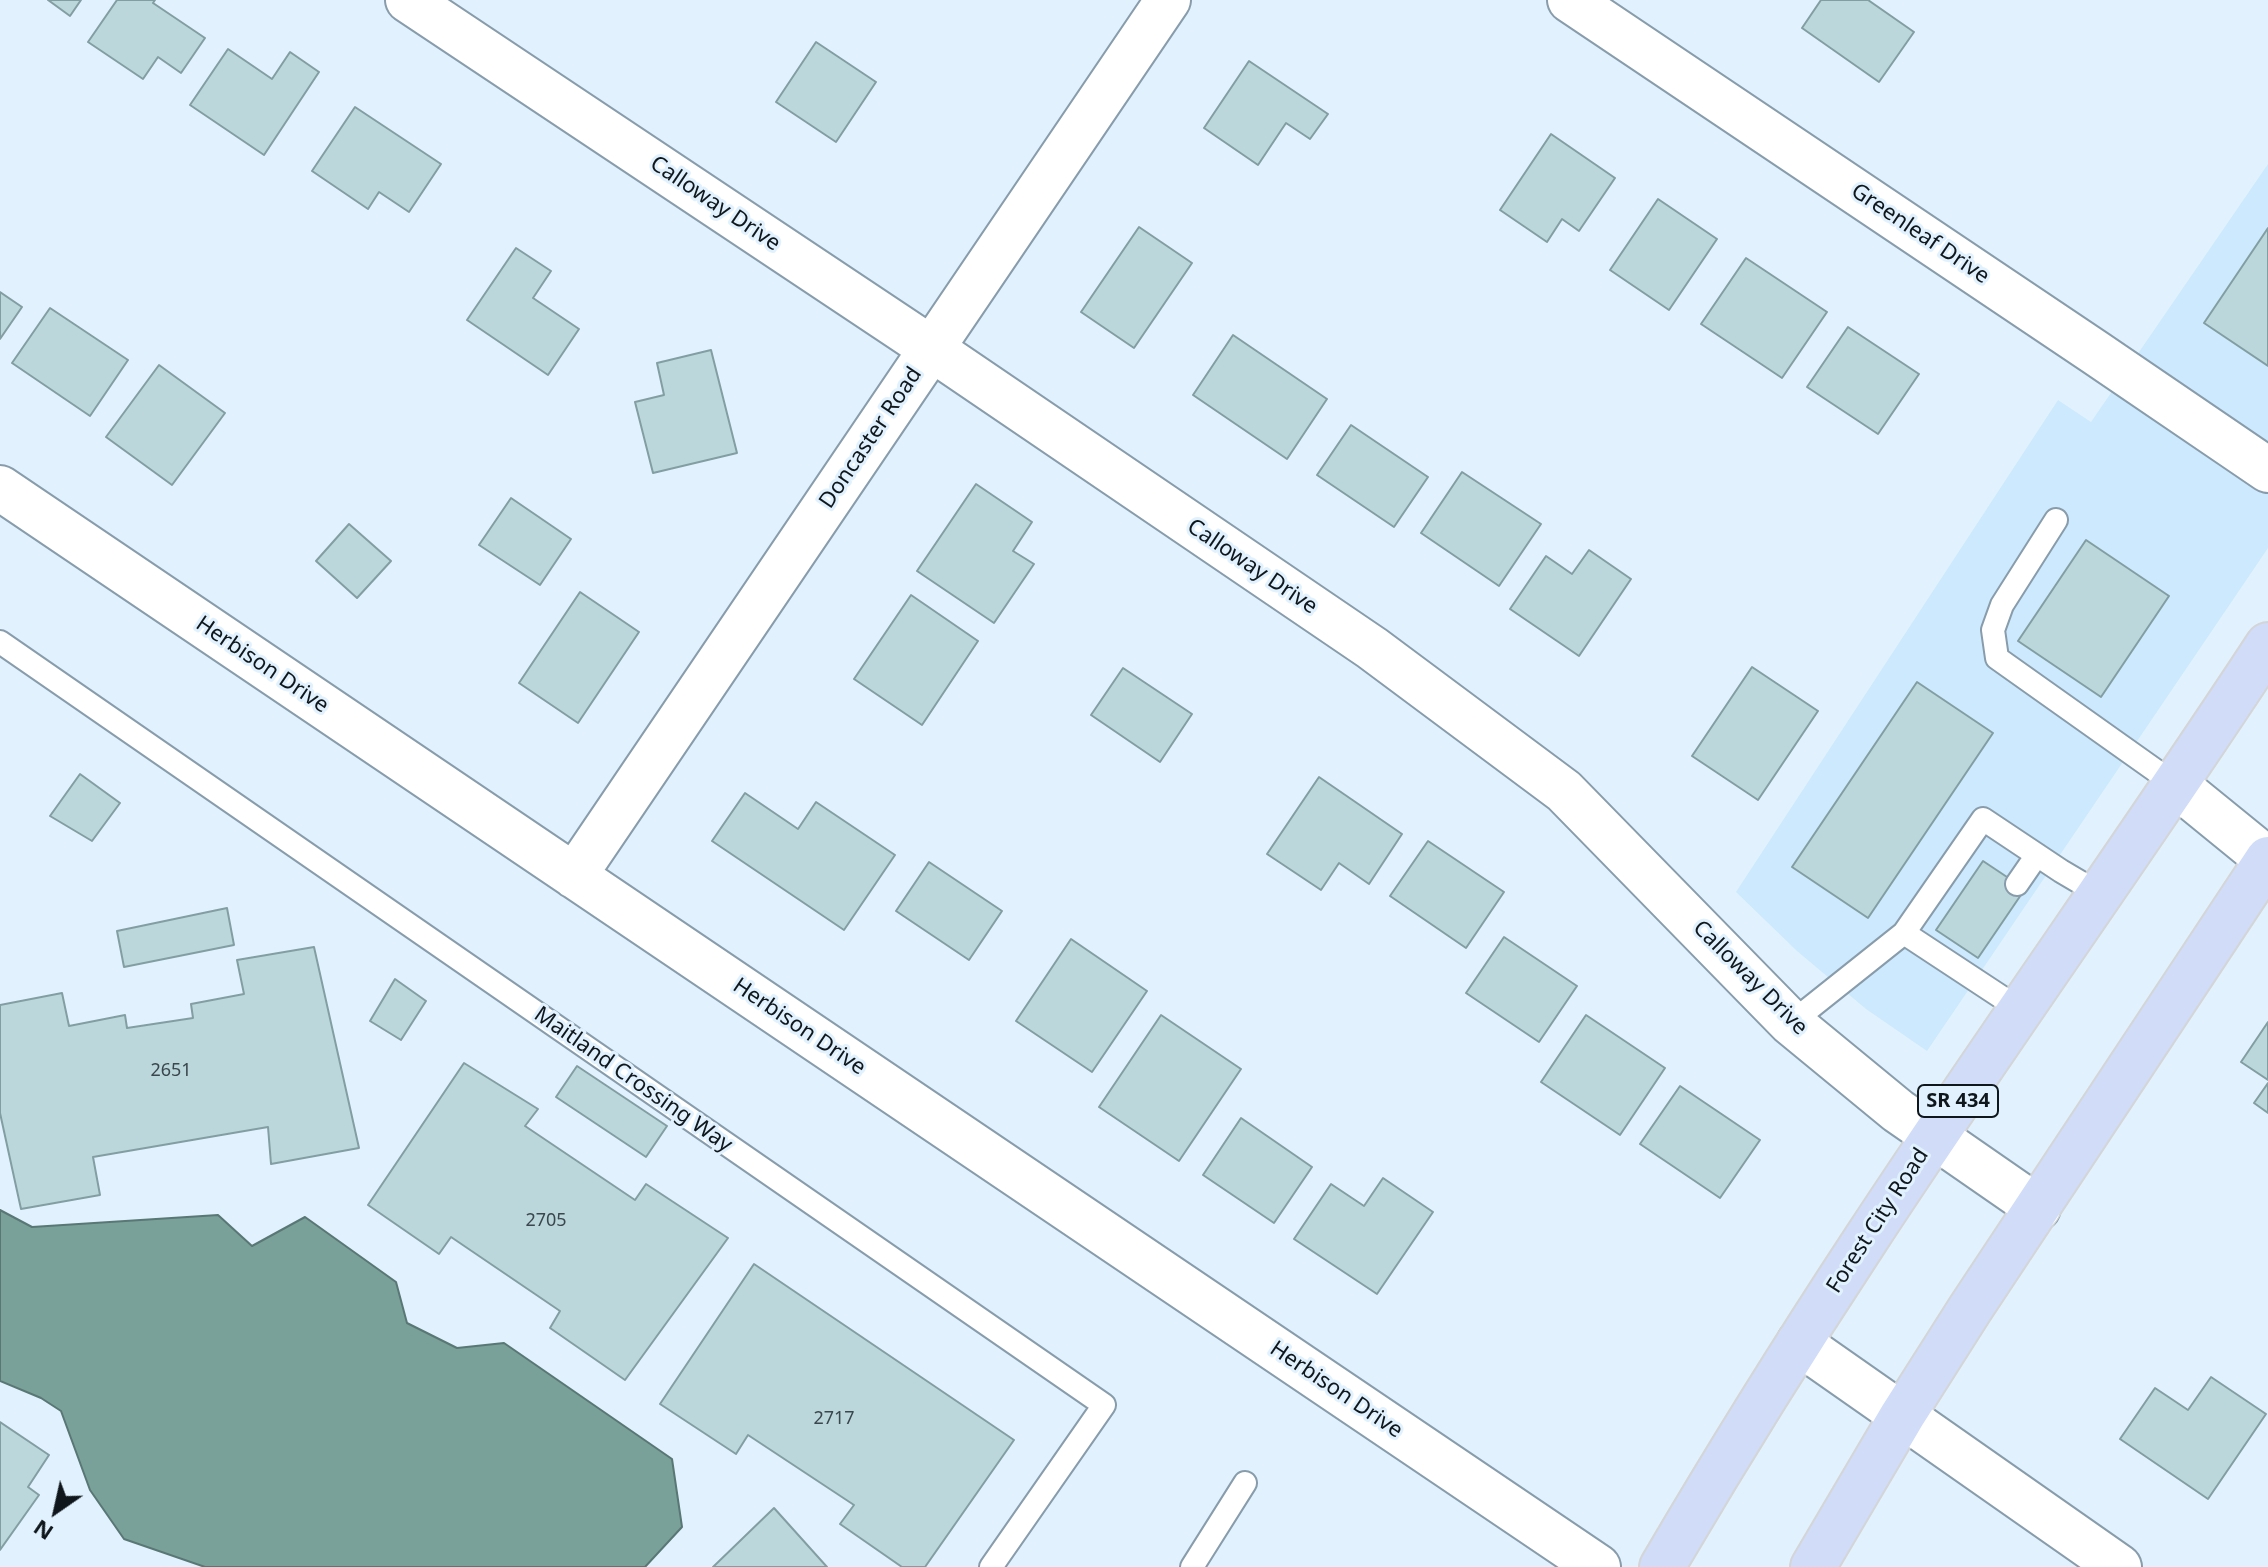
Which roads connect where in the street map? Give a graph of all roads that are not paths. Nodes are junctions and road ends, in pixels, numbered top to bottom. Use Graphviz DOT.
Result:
graph roads {
  1 [pos="408,0"];
  2 [pos="1168,0"];
  3 [pos="1570,0"];
  4 [pos="932,349"];
  5 [pos="2264,461"];
  6 [pos="0,488"];
  7 [pos="2056,520"];
  8 [pos="0,642"];
  9 [pos="2268,645"];
  10 [pos="2176,785"];
  11 [pos="2037,855"];
  12 [pos="2268,860"];
  13 [pos="574,876"];
  14 [pos="2017,884"];
  15 [pos="2100,894"];
  16 [pos="1904,933"];
  17 [pos="2021,1010"];
  18 [pos="1791,1023"];
  19 [pos="1934,1136"];
  20 [pos="2038,1208"];
  21 [pos="1799,1343"];
  22 [pos="1902,1416"];
  23 [pos="1245,1483"];
  24 [pos="991,1567"];
  25 [pos="1192,1567"];
  26 [pos="1598,1567"];
  27 [pos="1662,1567"];
  28 [pos="1813,1567"];
  29 [pos="2119,1567"];
  1 -- 4 [label="street, Calloway Drive"];
  2 -- 4 [label="street, Doncaster Road"];
  3 -- 5 [label="street, Greenleaf Drive"];
  4 -- 13 [label="street, Doncaster Road"];
  4 -- 18 [label="street, Calloway Drive"];
  6 -- 13 [label="street, Herbison Drive"];
  7 -- 10 [label="lane"];
  8 -- 24 [label="lane, Maitland Crossing Way"];
  9 -- 10 [label="main road, Forest City Road / SR 434"];
  10 -- 12 [label="street"];
  10 -- 15 [label="main road, Forest City Road / SR 434"];
  11 -- 14 [label="lane"];
  11 -- 15 [label="lane"];
  11 -- 16 [label="lane"];
  12 -- 20 [label="main road"];
  13 -- 26 [label="street, Herbison Drive"];
  15 -- 17 [label="main road, Forest City Road / SR 434"];
  16 -- 17 [label="lane"];
  16 -- 18 [label="lane"];
  17 -- 19 [label="main road, Forest City Road / SR 434"];
  18 -- 19 [label="street, Calloway Drive"];
  19 -- 20 [label="street, Calloway Drive"];
  19 -- 21 [label="main road, Forest City Road / SR 434"];
  20 -- 22 [label="main road"];
  21 -- 22 [label="street"];
  21 -- 27 [label="main road, Forest City Road / SR 434"];
  22 -- 28 [label="main road"];
  22 -- 29 [label="street"];
  23 -- 25 [label="lane"];
}
